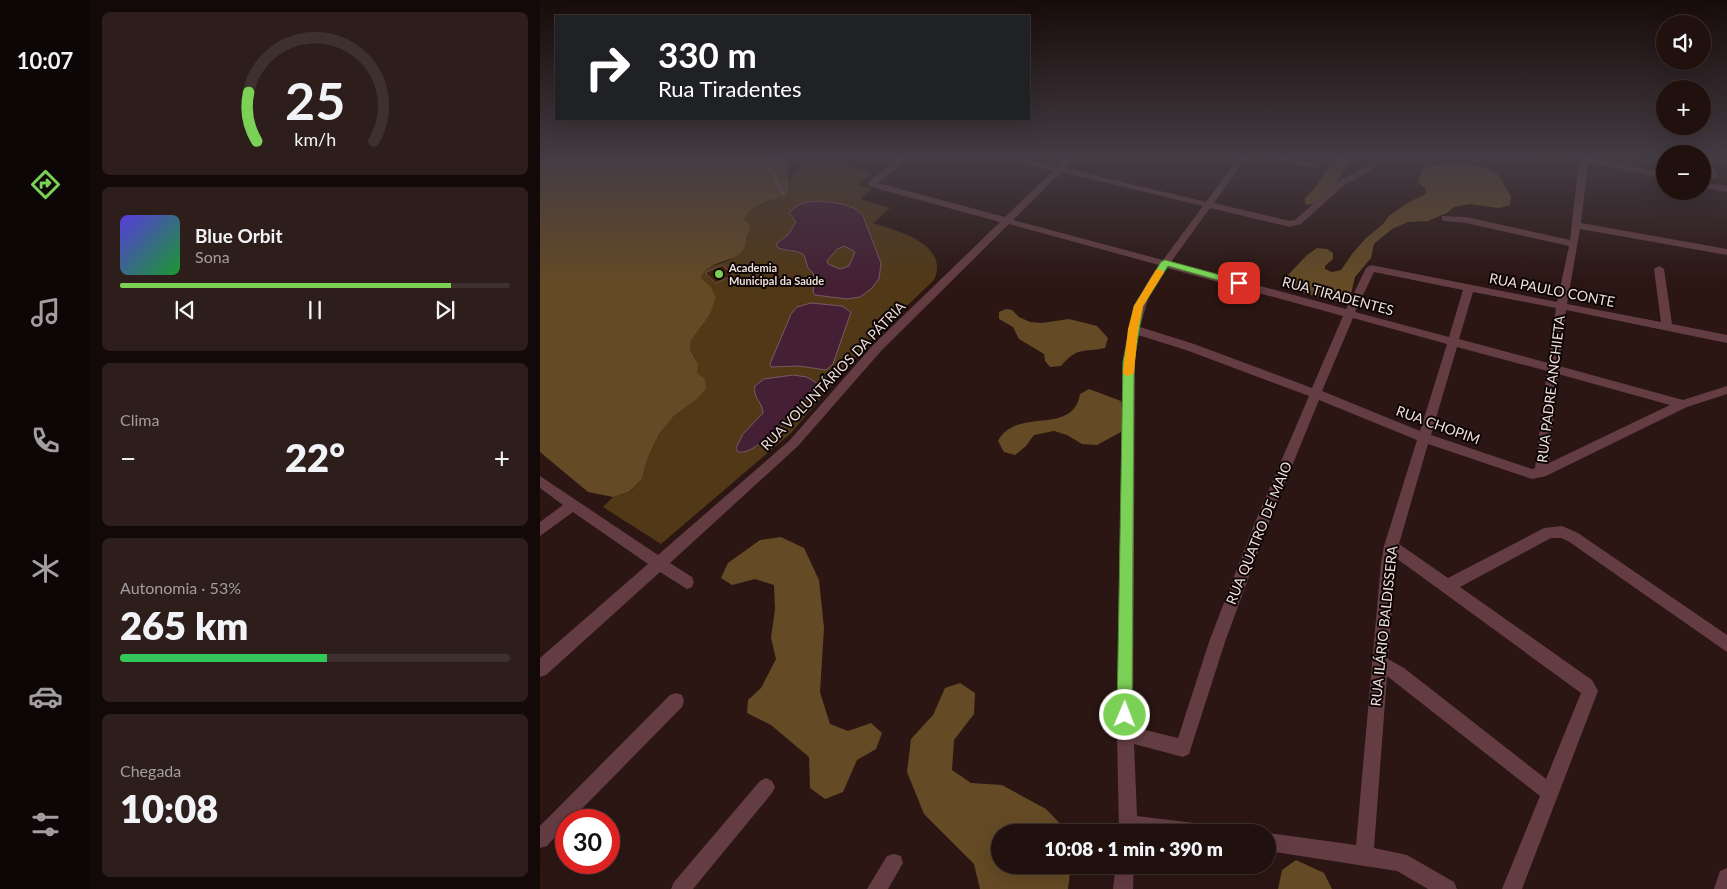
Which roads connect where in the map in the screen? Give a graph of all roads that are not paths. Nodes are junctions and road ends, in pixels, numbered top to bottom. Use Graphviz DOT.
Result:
graph roads {
  1 [pos="926,198"];
  2 [pos="1030,198"];
  3 [pos="1180,198"];
  4 [pos="1213,198"];
  5 [pos="1324,198"];
  6 [pos="1577,198"];
  7 [pos="1208,205"];
  8 [pos="1445,218"];
  9 [pos="1008,220"];
  10 [pos="1575,225"];
  11 [pos="1574,244"];
  12 [pos="1727,252"];
  13 [pos="1165,262"];
  14 [pos="1371,268"];
  15 [pos="1659,269"];
  16 [pos="1469,288"];
  17 [pos="1561,306"];
  18 [pos="1349,314"];
  19 [pos="1667,328"];
  20 [pos="1133,329"];
  21 [pos="1727,339"];
  22 [pos="1454,342"];
  23 [pos="1555,370"];
  24 [pos="1727,390"];
  25 [pos="1316,394"];
  26 [pos="1683,404"];
  27 [pos="1425,438"];
  28 [pos="1541,472"];
  29 [pos="540,481"];
  30 [pos="573,505"];
  31 [pos="540,530"];
  32 [pos="1391,546"];
  33 [pos="659,562"];
  34 [pos="687,582"];
  35 [pos="1447,586"];
  36 [pos="1727,644"];
  37 [pos="1379,663"];
  38 [pos="540,669"];
  39 [pos="676,701"];
  40 [pos="1124,733"];
  41 [pos="766,788"];
  42 [pos="1550,794"];
  43 [pos="1129,824"];
  44 [pos="540,839"];
  45 [pos="1276,843"];
  46 [pos="1364,855"];
  47 [pos="894,863"];
  48 [pos="1124,874"];
  49 [pos="1727,878"];
  50 [pos="681,889"];
  51 [pos="876,889"];
  52 [pos="1123,889"];
  53 [pos="1447,889"];
  54 [pos="1512,889"];
  55 [pos="1724,889"];
  1 -- 9 [label="street, RUA TIRADENTES"];
  2 -- 9 [label="street, RUA VOLUNTÁRIOS DA PÁTRIA"];
  3 -- 7 [label="street"];
  4 -- 7 [label="street"];
  5 -- 7 [label="street"];
  6 -- 10 [label="street, RUA PADRE ANCHIETA"];
  7 -- 13 [label="street"];
  8 -- 11 [label="street"];
  9 -- 13 [label="street, RUA TIRADENTES"];
  9 -- 33 [label="street, RUA VOLUNTÁRIOS DA PÁTRIA"];
  10 -- 11 [label="street, RUA PADRE ANCHIETA"];
  10 -- 12 [label="street"];
  11 -- 17 [label="street, RUA PADRE ANCHIETA"];
  13 -- 18 [label="street, RUA TIRADENTES"];
  13 -- 20 [label="street"];
  14 -- 16 [label="street, RUA PAULO CONTE"];
  14 -- 18 [label="street, RUA QUATRO DE MAIO"];
  15 -- 19 [label="street"];
  16 -- 17 [label="street, RUA PAULO CONTE"];
  16 -- 22 [label="street, RUA ILÁRIO BALDISSERA"];
  17 -- 19 [label="street, RUA PAULO CONTE"];
  17 -- 23 [label="street, RUA PADRE ANCHIETA"];
  18 -- 22 [label="street, RUA TIRADENTES"];
  18 -- 25 [label="street, RUA QUATRO DE MAIO"];
  19 -- 21 [label="street, RUA PAULO CONTE"];
  20 -- 25 [label="street, RUA CHOPIM"];
  20 -- 40 [label="street"];
  22 -- 23 [label="street, RUA TIRADENTES"];
  22 -- 27 [label="street, RUA ILÁRIO BALDISSERA"];
  23 -- 26 [label="street, RUA TIRADENTES"];
  23 -- 28 [label="street, RUA PADRE ANCHIETA"];
  24 -- 26 [label="street"];
  25 -- 27 [label="street, RUA CHOPIM"];
  25 -- 40 [label="street, RUA QUATRO DE MAIO"];
  26 -- 28 [label="street"];
  27 -- 28 [label="street, RUA CHOPIM"];
  27 -- 32 [label="street, RUA ILÁRIO BALDISSERA"];
  29 -- 30 [label="street"];
  30 -- 31 [label="street"];
  30 -- 33 [label="street"];
  32 -- 35 [label="street"];
  32 -- 37 [label="street, RUA ILÁRIO BALDISSERA"];
  33 -- 34 [label="street"];
  33 -- 38 [label="street, RUA VOLUNTÁRIOS DA PÁTRIA"];
  35 -- 36 [label="street"];
  35 -- 42 [label="street"];
  37 -- 42 [label="street"];
  37 -- 46 [label="street, RUA ILÁRIO BALDISSERA"];
  39 -- 44 [label="street"];
  40 -- 43 [label="street"];
  41 -- 50 [label="street"];
  42 -- 54 [label="street"];
  45 -- 46 [label="street"];
  46 -- 53 [label="street"];
  47 -- 51 [label="street"];
  48 -- 52 [label="street"];
  49 -- 55 [label="street"];
}
